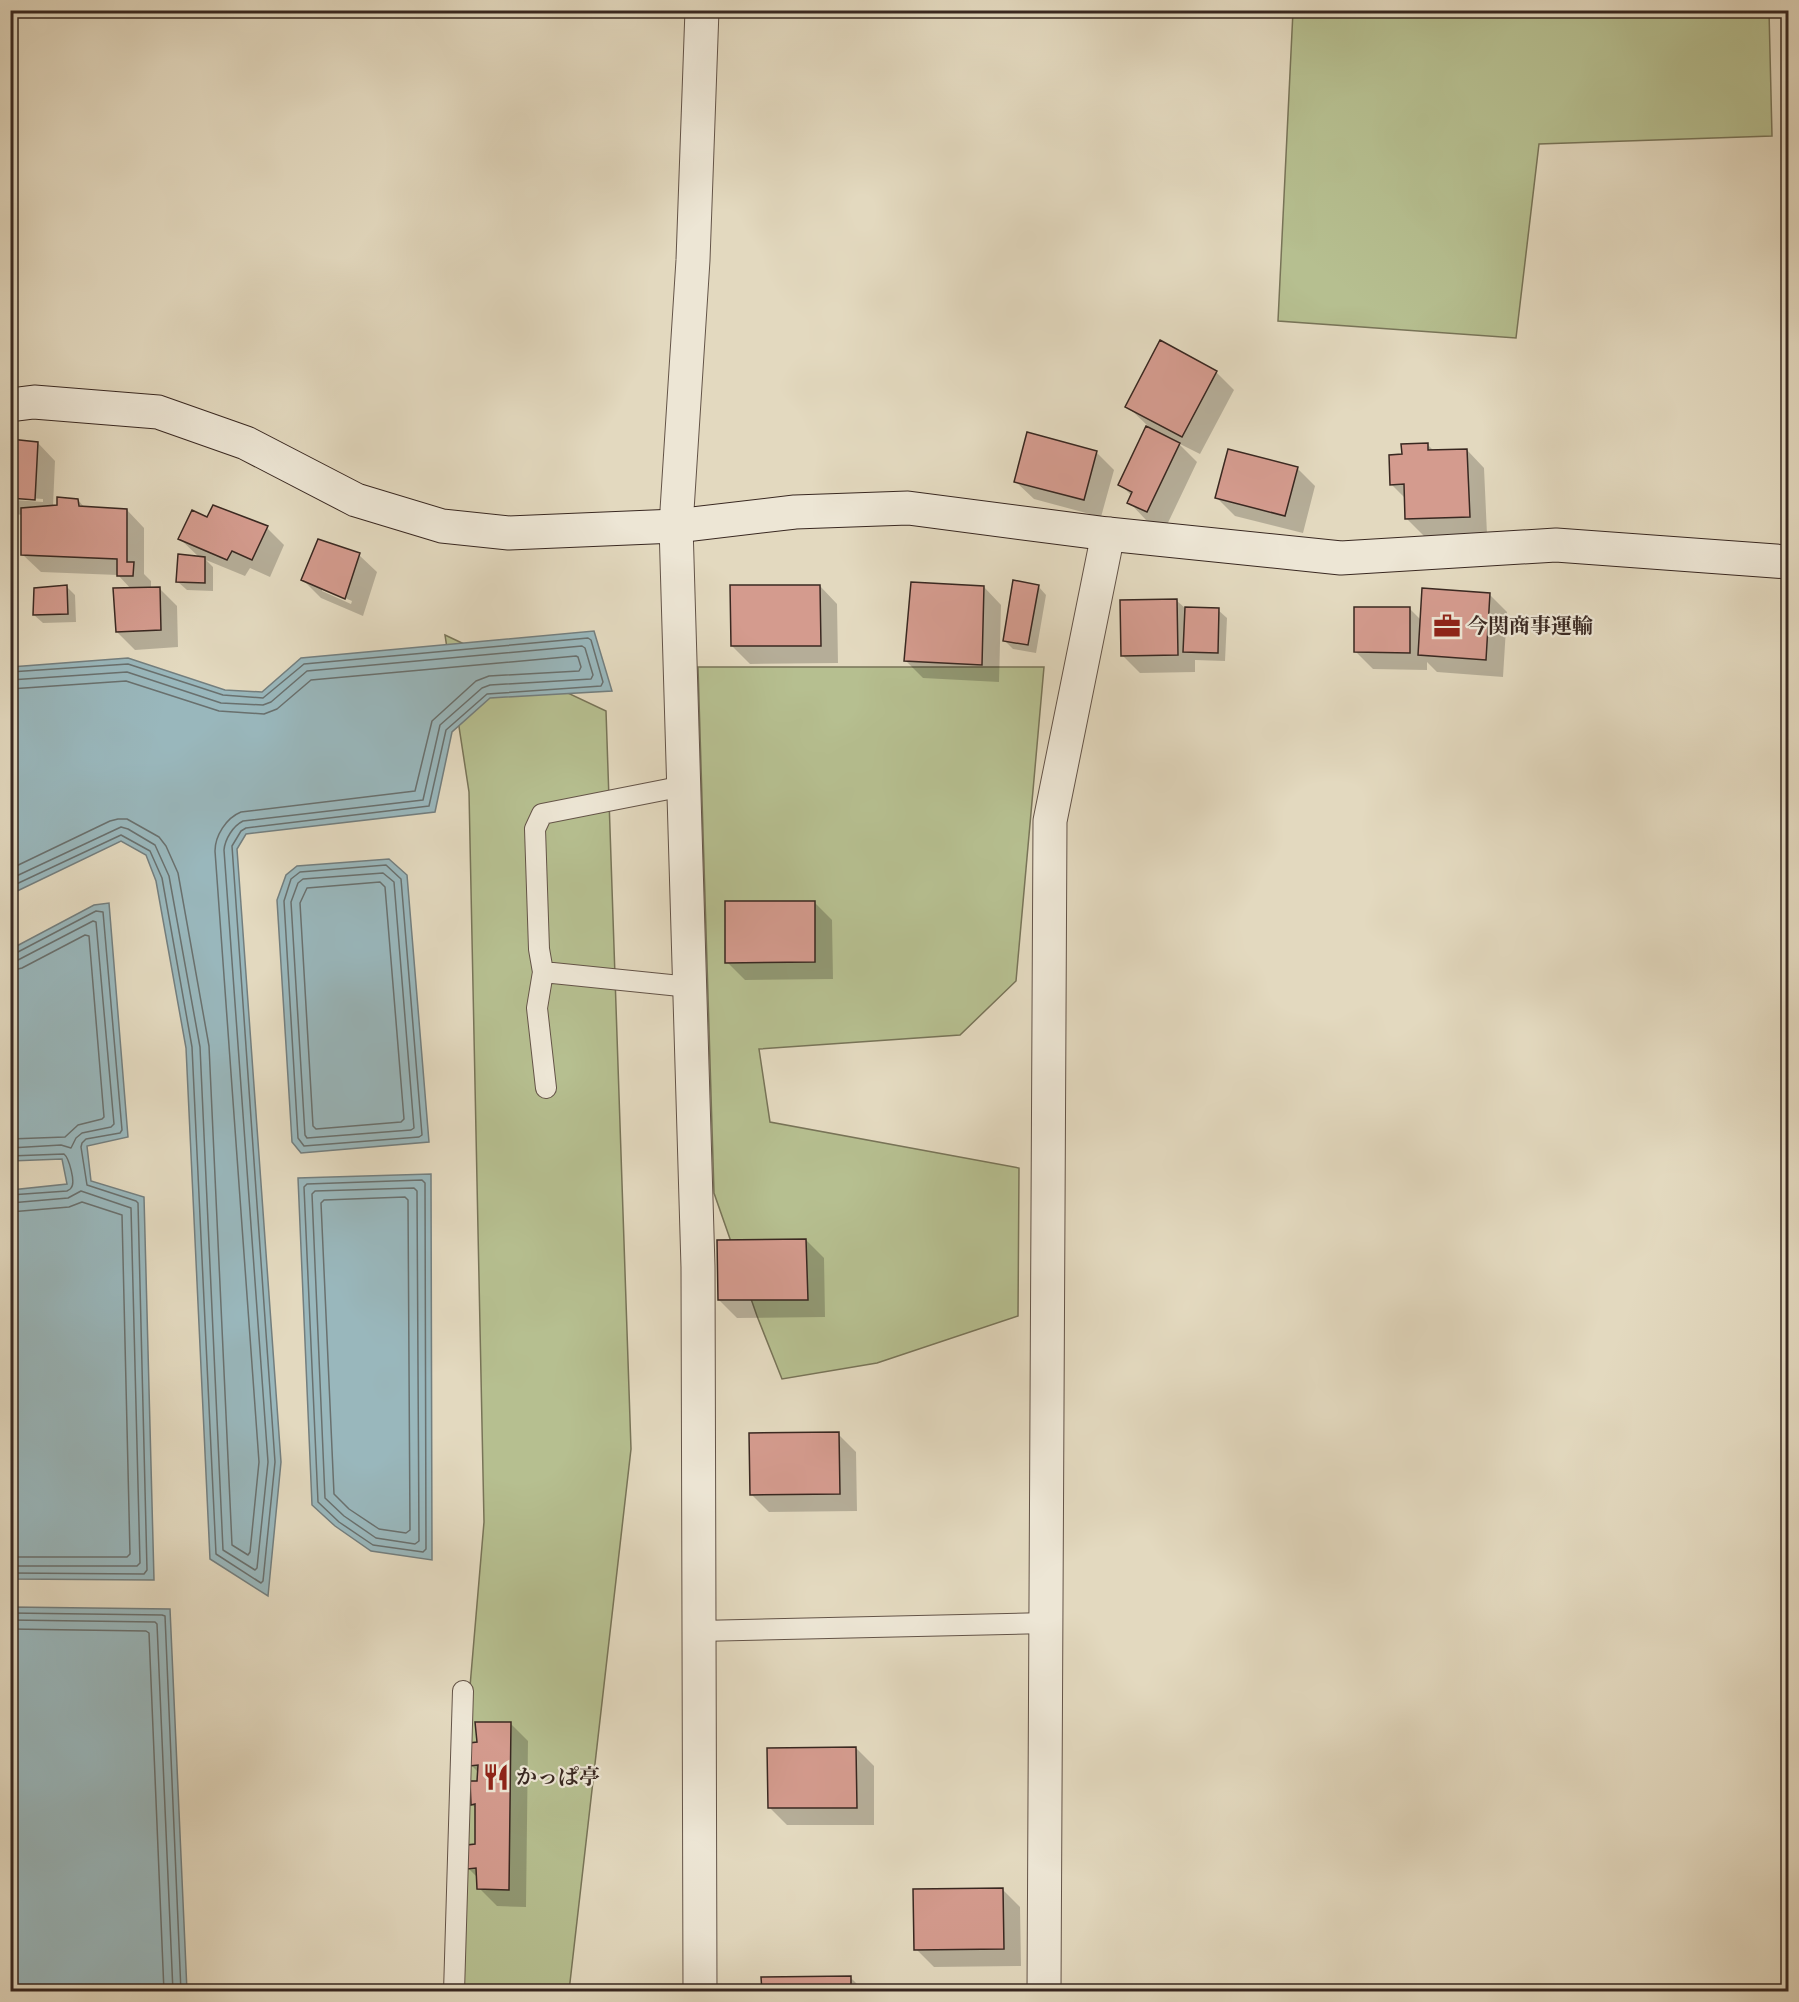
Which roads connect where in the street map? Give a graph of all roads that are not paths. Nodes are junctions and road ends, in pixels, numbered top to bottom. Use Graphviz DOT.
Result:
graph roads {
  1 [pos="702,10"];
  2 [pos="10,405"];
  3 [pos="676,526"];
  4 [pos="1108,534"];
  5 [pos="1788,562"];
  6 [pos="684,786"];
  7 [pos="543,972"];
  8 [pos="690,987"];
  9 [pos="546,1088"];
  10 [pos="1046,1623"];
  11 [pos="699,1631"];
  12 [pos="463,1691"];
  13 [pos="454,1992"];
  14 [pos="700,1992"];
  15 [pos="1044,1992"];
  1 -- 3 [label="street"];
  2 -- 3 [label="street"];
  3 -- 4 [label="street"];
  3 -- 6 [label="street"];
  4 -- 5 [label="street"];
  4 -- 10 [label="street"];
  6 -- 7 [label="lane"];
  6 -- 8 [label="street"];
  7 -- 8 [label="lane"];
  7 -- 9 [label="lane"];
  8 -- 11 [label="street"];
  10 -- 11 [label="lane"];
  10 -- 15 [label="street"];
  11 -- 14 [label="street"];
  12 -- 13 [label="lane"];
}
